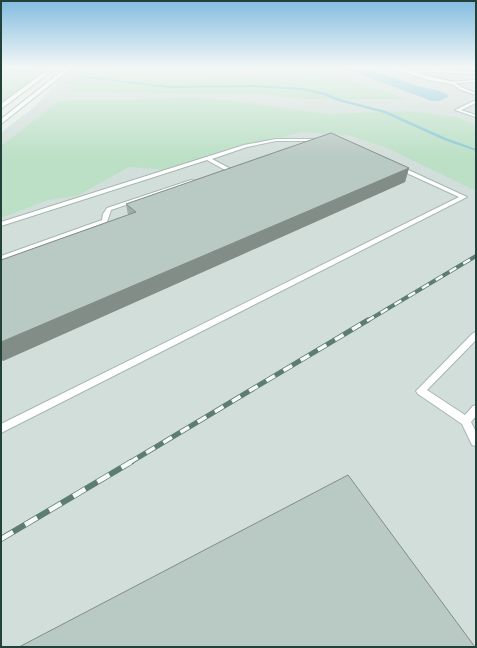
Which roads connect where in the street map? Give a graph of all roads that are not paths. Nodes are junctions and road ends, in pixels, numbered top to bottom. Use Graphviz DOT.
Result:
graph roads {
  1 [pos="14,97"];
  2 [pos="32,97"];
  3 [pos="476,101"];
  4 [pos="1,107"];
  5 [pos="476,116"];
  6 [pos="1,122"];
  7 [pos="317,139"];
  8 [pos="334,141"];
  9 [pos="294,146"];
  10 [pos="207,158"];
  11 [pos="393,165"];
  12 [pos="234,167"];
  13 [pos="227,169"];
  14 [pos="220,172"];
  15 [pos="198,179"];
  16 [pos="1,224"];
  17 [pos="1,258"];
  18 [pos="476,335"];
  19 [pos="476,409"];
  20 [pos="466,420"];
  21 [pos="1,429"];
  22 [pos="476,442"];
  1 -- 4 [label="main road"];
  2 -- 6 [label="main road"];
  3 -- 5 [label="lane"];
  7 -- 8 [label="lane"];
  7 -- 9 [label="lane"];
  7 -- 10 [label="lane"];
  10 -- 13 [label="lane"];
  10 -- 16 [label="lane"];
  11 -- 21 [label="lane"];
  12 -- 13 [label="lane"];
  13 -- 14 [label="lane"];
  15 -- 17 [label="lane"];
  18 -- 20 [label="lane"];
  19 -- 20 [label="lane"];
  20 -- 22 [label="lane"];
}
